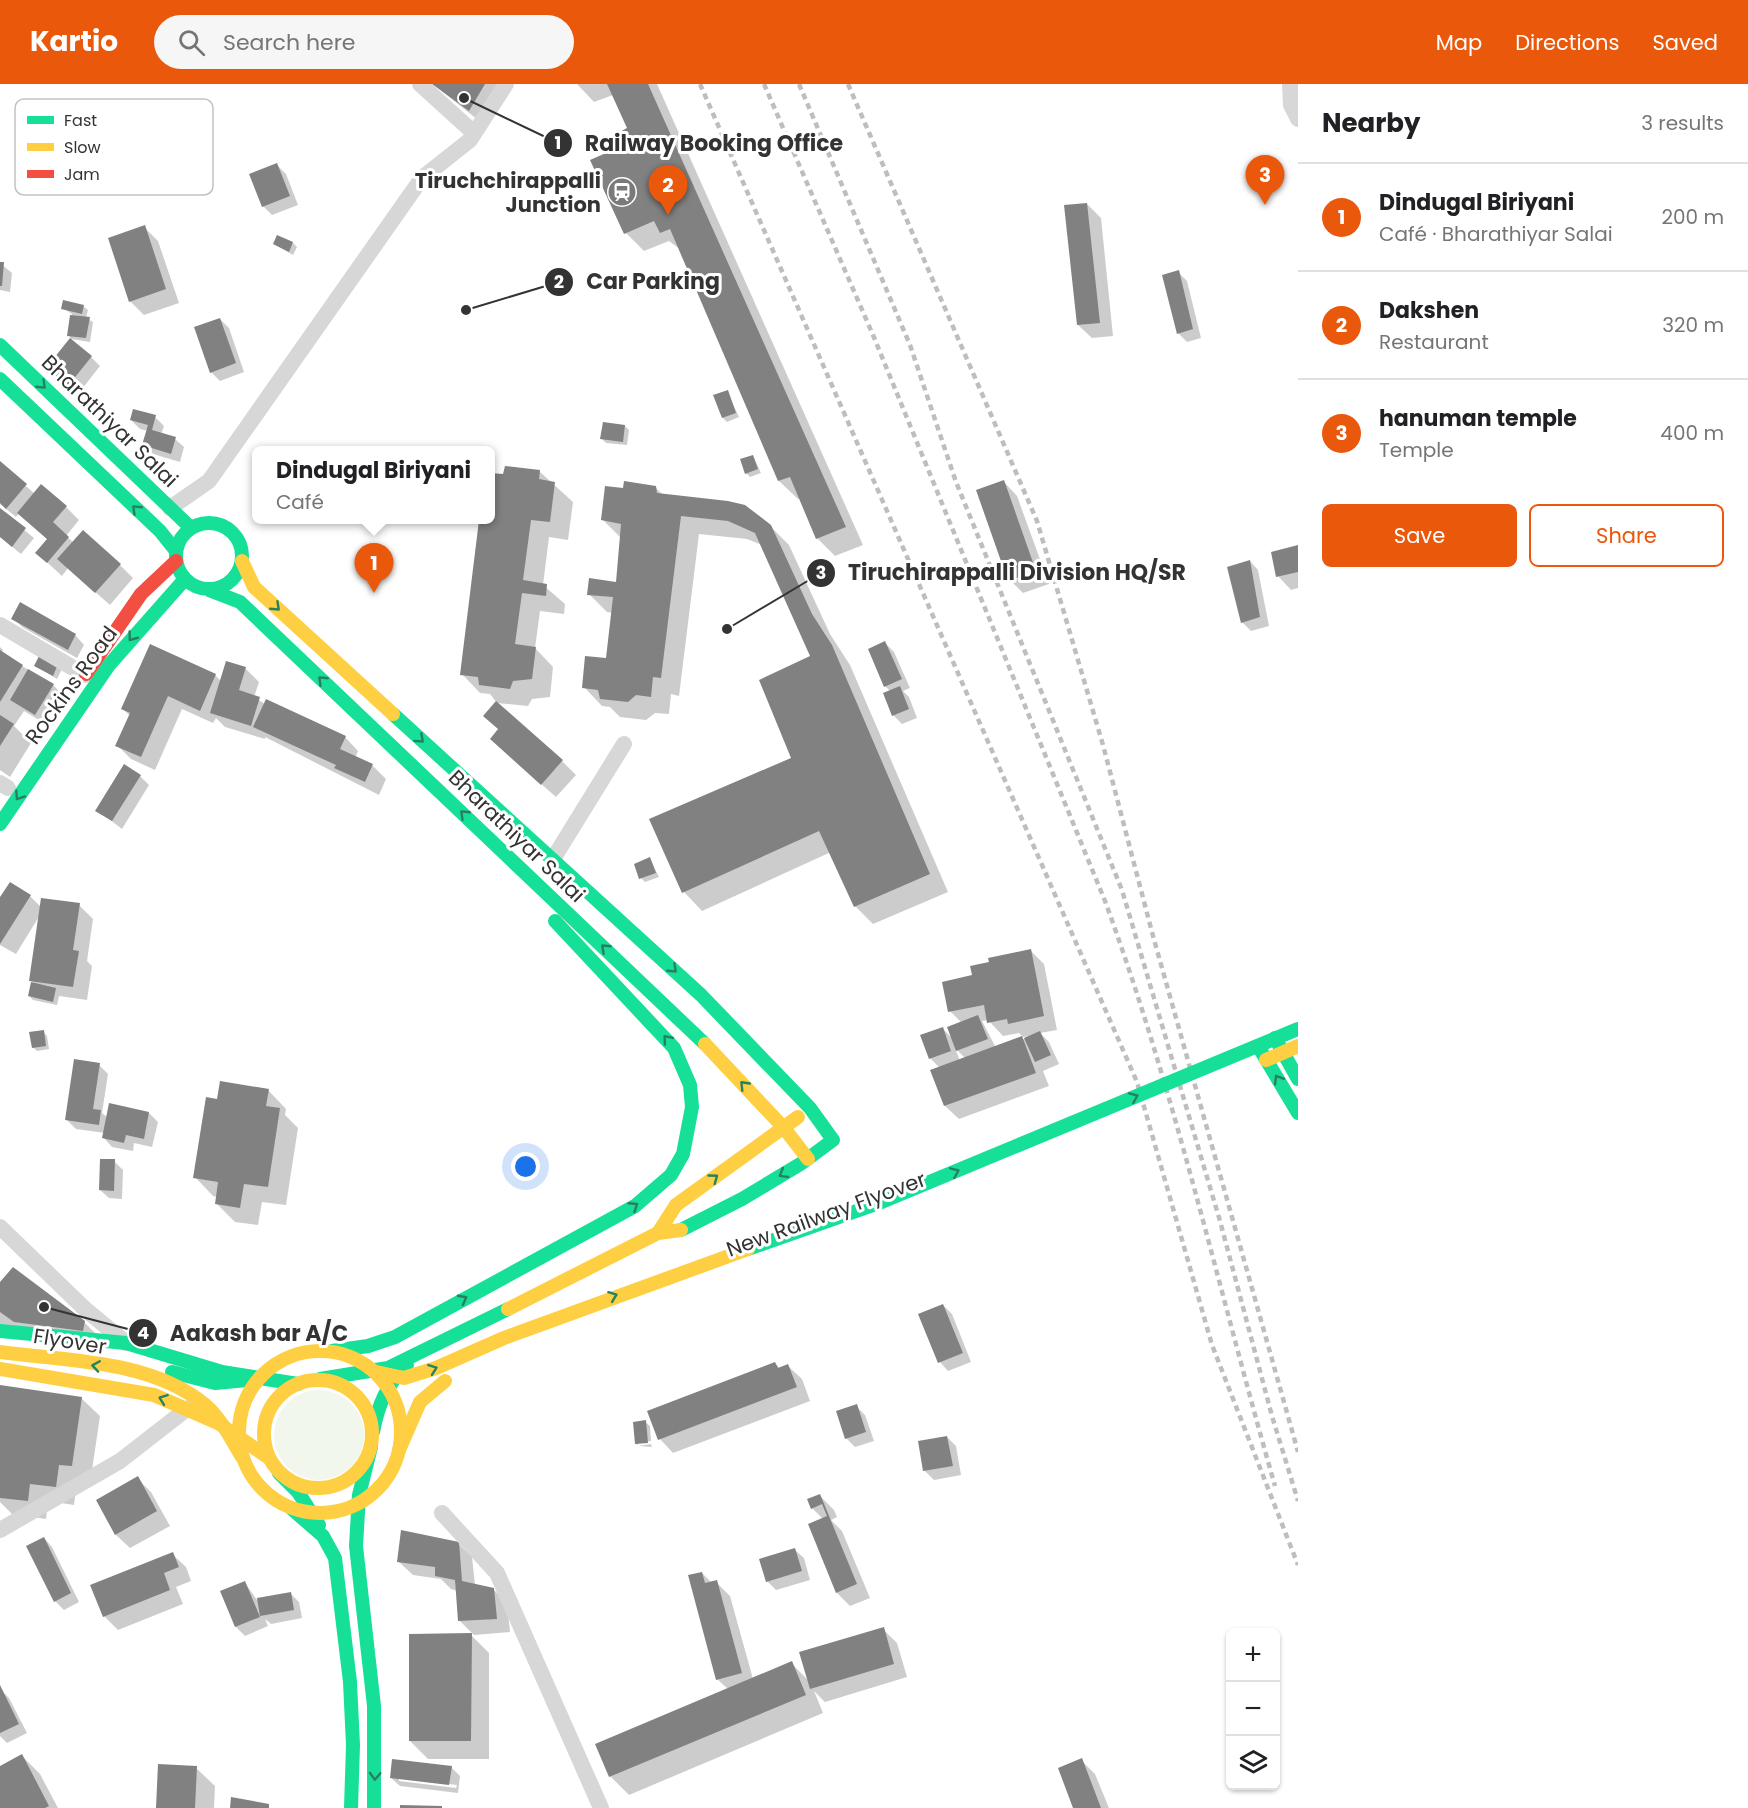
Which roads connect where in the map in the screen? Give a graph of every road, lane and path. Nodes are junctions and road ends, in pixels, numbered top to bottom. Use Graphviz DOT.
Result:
graph roads {
  1 [pos="420,84"];
  2 [pos="506,84"];
  3 [pos="1290,84"];
  4 [pos="1298,119"];
  5 [pos="474,133"];
  6 [pos="0,345"];
  7 [pos="0,379"];
  8 [pos="170,508"];
  9 [pos="191,528"];
  10 [pos="176,556"];
  11 [pos="242,561"];
  12 [pos="185,579"];
  13 [pos="209,590"];
  14 [pos="0,624"];
  15 [pos="85,675"];
  16 [pos="624,744"];
  17 [pos="2,790"];
  18 [pos="0,824"];
  19 [pos="553,859"];
  20 [pos="544,891"];
  21 [pos="1298,1029"];
  22 [pos="1275,1038"];
  23 [pos="1258,1046"];
  24 [pos="1298,1046"];
  25 [pos="1284,1053"];
  26 [pos="1261,1062"];
  27 [pos="1298,1079"];
  28 [pos="810,1108"];
  29 [pos="1298,1113"];
  30 [pos="784,1128"];
  31 [pos="808,1159"];
  32 [pos="900,1210"];
  33 [pos="0,1227"];
  34 [pos="658,1233"];
  35 [pos="821,1239"];
  36 [pos="0,1330"];
  37 [pos="0,1342"];
  38 [pos="126,1343"];
  39 [pos="332,1351"];
  40 [pos="0,1352"];
  41 [pos="421,1353"];
  42 [pos="0,1369"];
  43 [pos="376,1372"];
  44 [pos="456,1377"];
  45 [pos="258,1378"];
  46 [pos="320,1378"];
  47 [pos="298,1384"];
  48 [pos="124,1389"];
  49 [pos="188,1408"];
  50 [pos="373,1433"];
  51 [pos="371,1447"];
  52 [pos="399,1450"];
  53 [pos="242,1457"];
  54 [pos="269,1458"];
  55 [pos="279,1473"];
  56 [pos="362,1502"];
  57 [pos="292,1509"];
  58 [pos="442,1513"];
  59 [pos="0,1530"];
  60 [pos="340,1808"];
  61 [pos="351,1808"];
  62 [pos="362,1808"];
  63 [pos="374,1808"];
  64 [pos="601,1808"];
  1 -- 5 [label="street"];
  2 -- 5 [label="street"];
  3 -- 4 [label="street"];
  5 -- 8 [label="street"];
  6 -- 8 [label="main road, Bharathiyar Salai, one-way"];
  10 -- 7 [label="main road, one-way"];
  8 -- 9 [label="main road, Bharathiyar Salai"];
  9 -- 10 [label="main road"];
  9 -- 11 [label="main road"];
  10 -- 12 [label="main road"];
  10 -- 15 [label="main road, Rockins Road"];
  11 -- 13 [label="main road"];
  11 -- 19 [label="main road, Bharathiyar Salai, one-way"];
  12 -- 13 [label="main road"];
  12 -- 18 [label="main road, Rockins Road, one-way"];
  20 -- 13 [label="main road, Bharathiyar Salai, one-way"];
  14 -- 15 [label="street"];
  15 -- 17 [label="main road, Rockins Road"];
  16 -- 19 [label="street"];
  19 -- 28 [label="main road, Bharathiyar Salai, one-way"];
  30 -- 20 [label="main road, Bharathiyar Salai, one-way"];
  39 -- 20 [label="main road, one-way"];
  21 -- 22 [label="main road, New Railway Flyover, bridge"];
  22 -- 23 [label="main road, New Railway Flyover, bridge"];
  22 -- 25 [label="main road"];
  23 -- 26 [label="main road"];
  43 -- 23 [label="main road, New Railway Flyover, one-way, bridge"];
  24 -- 25 [label="main road"];
  25 -- 26 [label="main road"];
  25 -- 27 [label="main road"];
  29 -- 26 [label="main road, one-way"];
  28 -- 30 [label="main road"];
  28 -- 31 [label="main road, Bharathiyar Salai"];
  30 -- 31 [label="main road, Bharathiyar Salai"];
  34 -- 30 [label="main road, one-way"];
  31 -- 34 [label="main road, one-way"];
  32 -- 35 [label="main road, New Railway Flyover"];
  33 -- 38 [label="street"];
  34 -- 41 [label="main road"];
  36 -- 38 [label="main road"];
  37 -- 45 [label="main road, Flyover, bridge"];
  38 -- 47 [label="main road"];
  38 -- 48 [label="main road"];
  39 -- 43 [label="main road, bridge"];
  39 -- 45 [label="main road, bridge"];
  53 -- 40 [label="main road, Flyover, one-way, bridge"];
  41 -- 46 [label="main road"];
  41 -- 50 [label="main road"];
  42 -- 48 [label="main road"];
  43 -- 52 [label="main road, bridge"];
  44 -- 52 [label="main road, bridge"];
  45 -- 53 [label="main road, bridge"];
  46 -- 47 [label="main road"];
  46 -- 50 [label="main road"];
  47 -- 54 [label="main road"];
  49 -- 48 [label="main road, one-way"];
  49 -- 54 [label="main road"];
  49 -- 59 [label="street"];
  50 -- 51 [label="main road"];
  51 -- 55 [label="main road"];
  51 -- 63 [label="main road, one-way"];
  52 -- 56 [label="main road, bridge"];
  53 -- 57 [label="main road, bridge"];
  54 -- 55 [label="main road"];
  55 -- 60 [label="main road"];
  56 -- 57 [label="main road, bridge"];
  56 -- 62 [label="main road"];
  57 -- 61 [label="main road, bridge"];
  58 -- 64 [label="street"];
}
